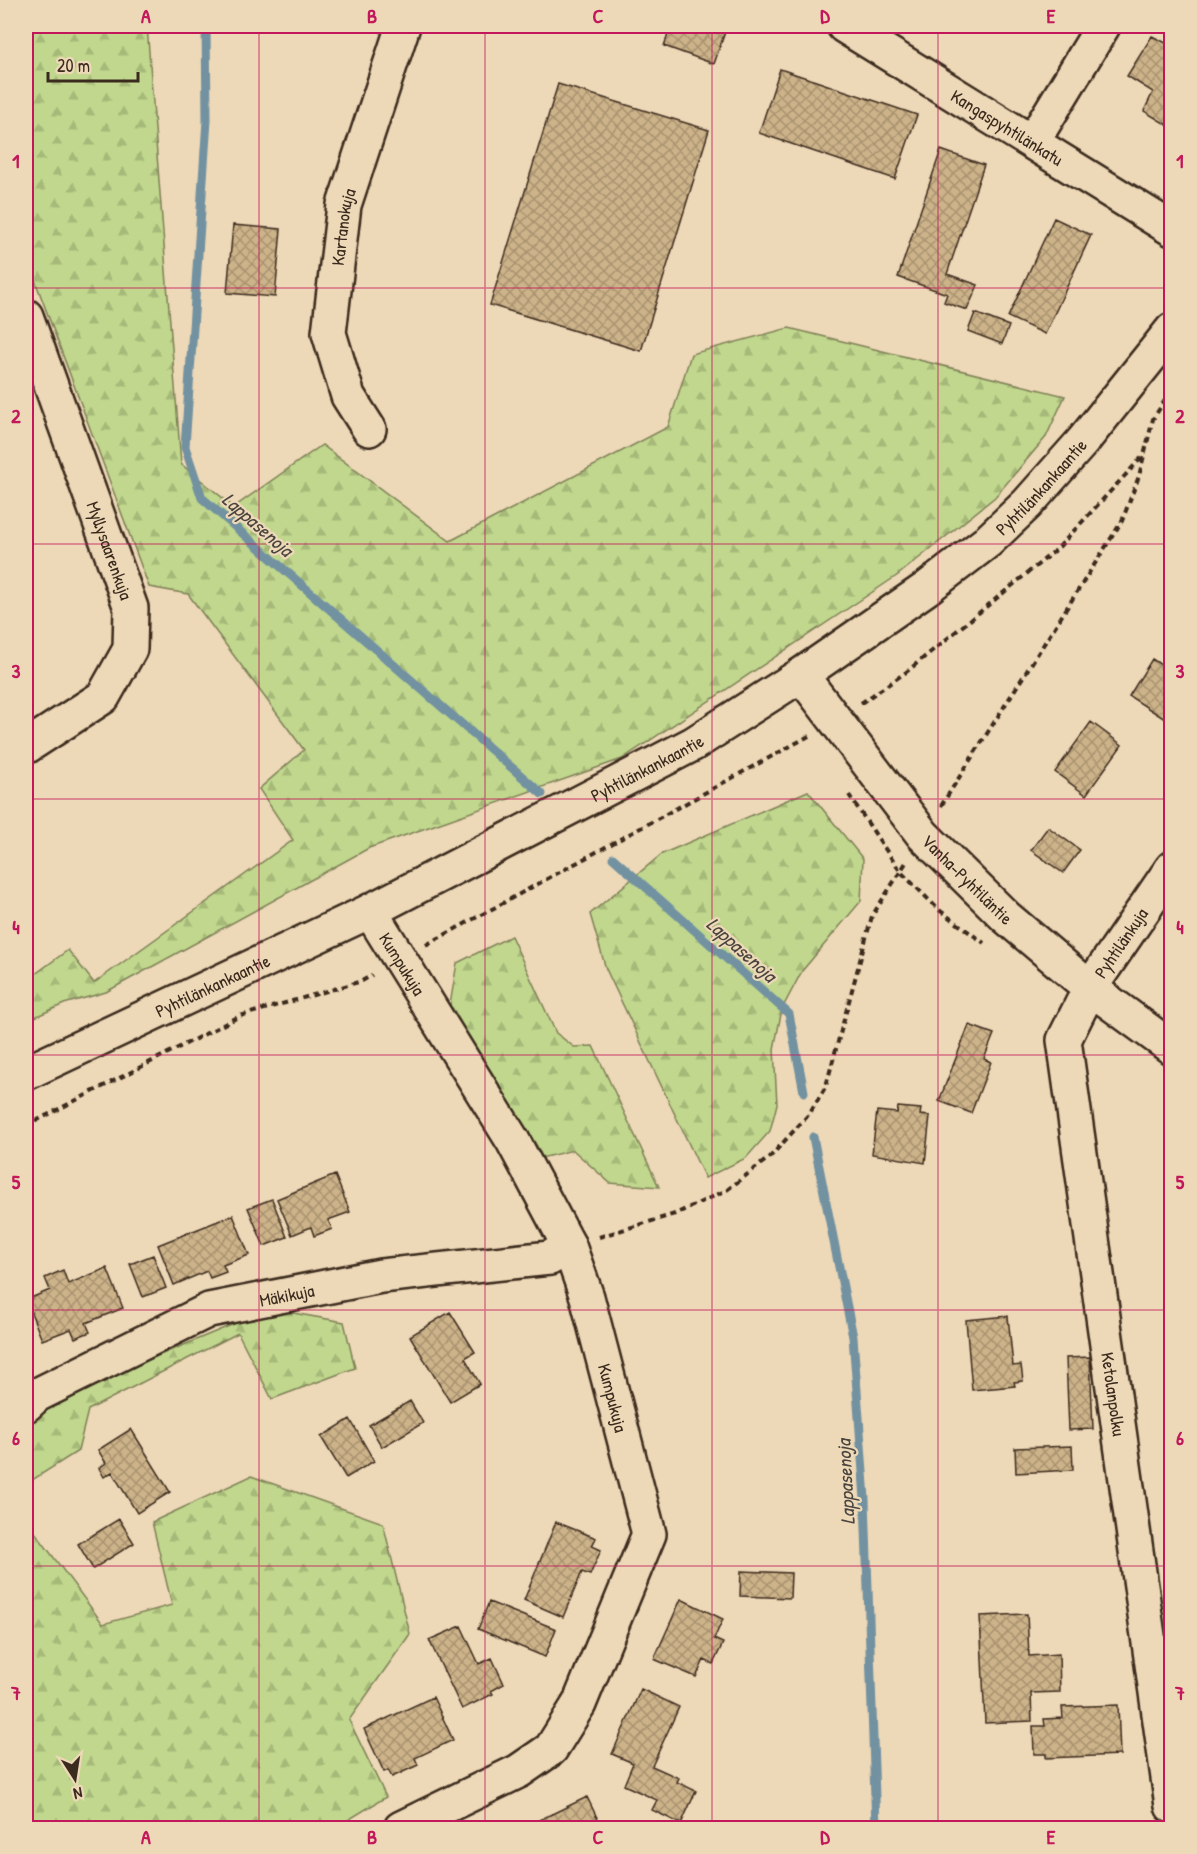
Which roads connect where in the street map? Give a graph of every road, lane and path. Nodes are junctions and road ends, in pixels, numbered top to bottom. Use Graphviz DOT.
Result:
graph roads {
  1 [pos="403,26"];
  2 [pos="844,26"];
  3 [pos="1103,26"];
  4 [pos="1034,141"];
  5 [pos="1172,229"];
  6 [pos="26,316"];
  7 [pos="1172,330"];
  8 [pos="369,429"];
  9 [pos="801,675"];
  10 [pos="26,747"];
  11 [pos="1172,868"];
  12 [pos="370,911"];
  13 [pos="1090,988"];
  14 [pos="1172,1048"];
  15 [pos="26,1073"];
  16 [pos="569,1246"];
  17 [pos="26,1405"];
  18 [pos="1172,1806"];
  19 [pos="401,1828"];
  1 -- 8 [label="street, Kartanokuja"];
  2 -- 4 [label="street, Kangaspyhtilänkatu"];
  3 -- 4 [label="street"];
  4 -- 5 [label="street, Kangaspyhtilänkatu"];
  6 -- 10 [label="street, Myllysaarenkuja"];
  7 -- 9 [label="street, Pyhtilänkankaantie"];
  9 -- 12 [label="street, Pyhtilänkankaantie"];
  9 -- 13 [label="street, Vanha-Pyhtiläntie"];
  11 -- 13 [label="street, Pyhtilänkuja"];
  12 -- 15 [label="street, Pyhtilänkankaantie"];
  12 -- 16 [label="street, Kumpukuja"];
  13 -- 14 [label="street, Vanha-Pyhtiläntie"];
  13 -- 18 [label="street, Ketolanpolku"];
  16 -- 17 [label="street, Mäkikuja"];
  16 -- 19 [label="street, Kumpukuja"];
}
